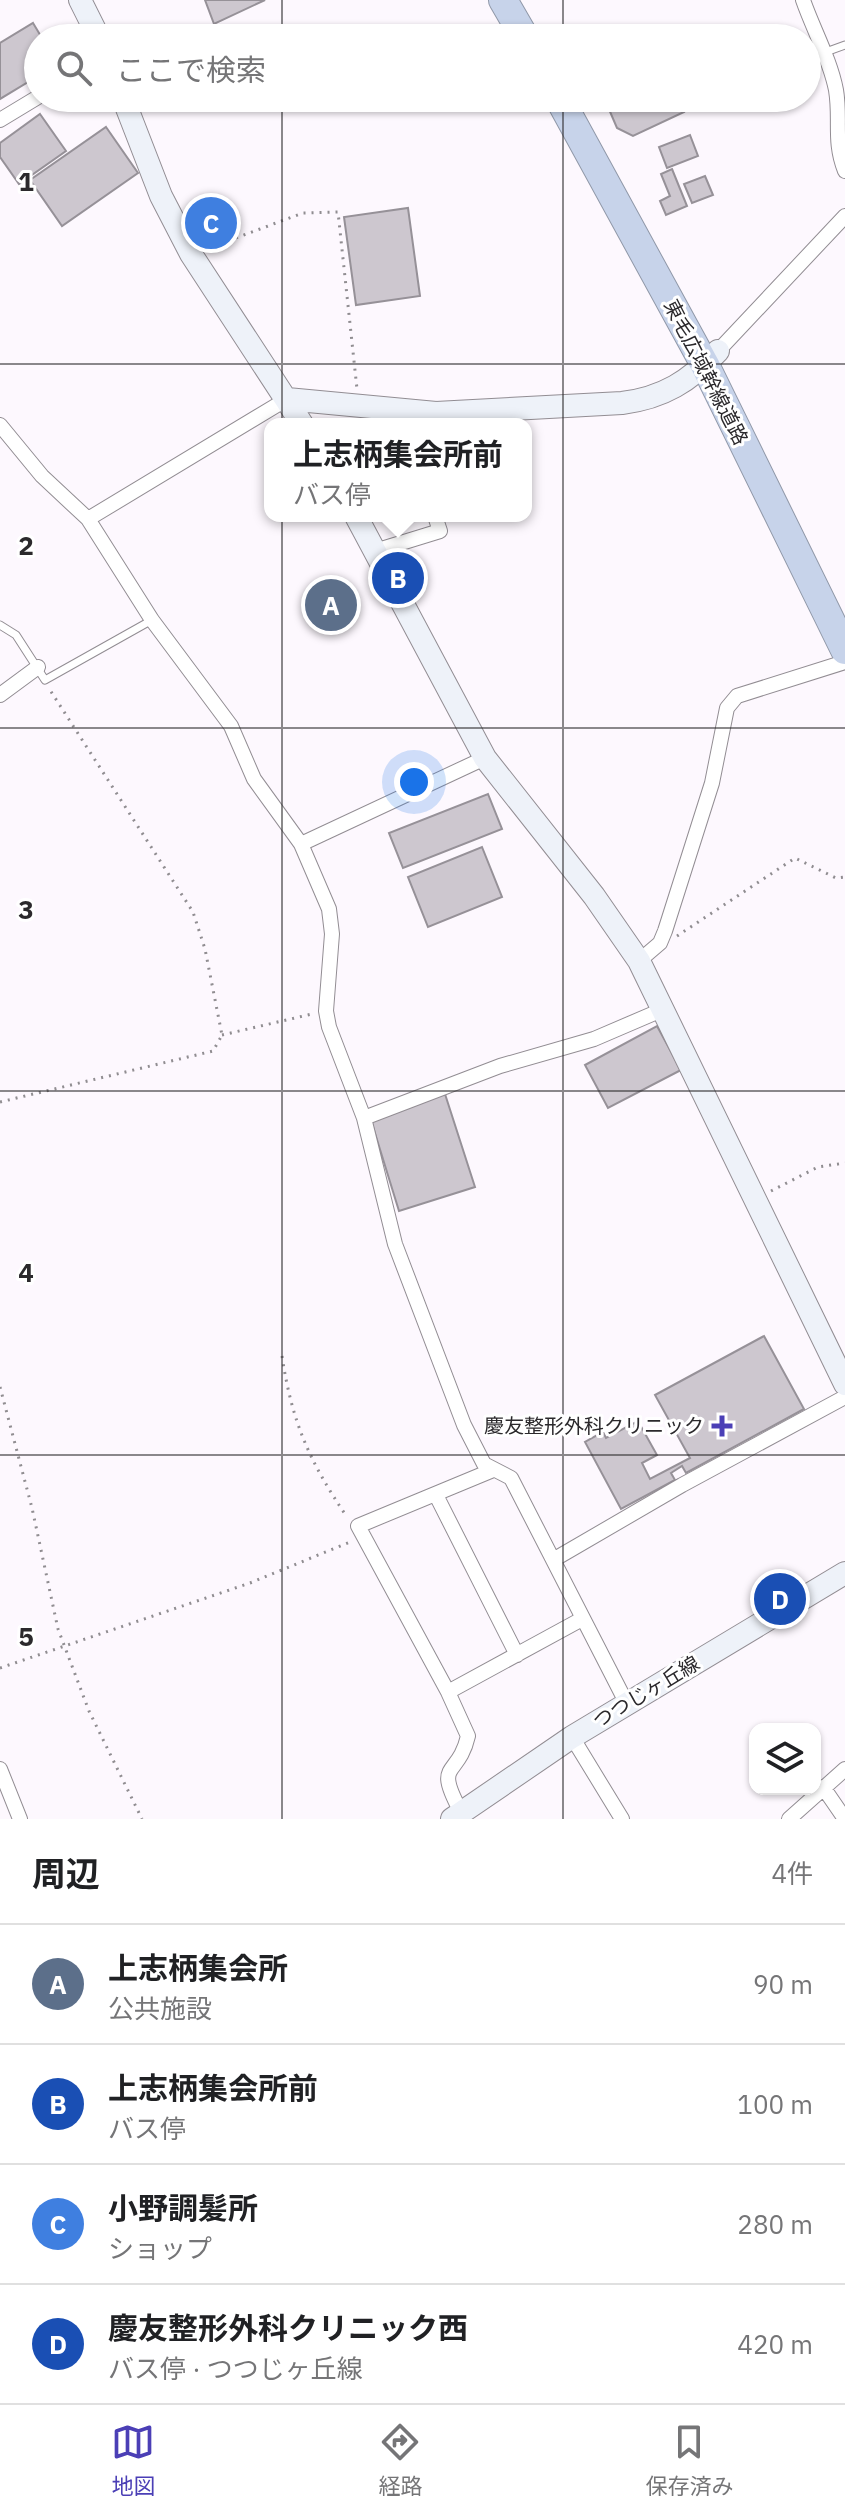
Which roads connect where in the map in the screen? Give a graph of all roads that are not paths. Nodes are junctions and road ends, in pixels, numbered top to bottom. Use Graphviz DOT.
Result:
graph roads {
  1 [pos="80,0"];
  2 [pos="503,0"];
  3 [pos="525,0"];
  4 [pos="803,0"];
  5 [pos="92,24"];
  6 [pos="517,24"];
  7 [pos="539,24"];
  8 [pos="809,24"];
  9 [pos="845,45"];
  10 [pos="821,50"];
  11 [pos="823,53"];
  12 [pos="24,105"];
  13 [pos="128,112"];
  14 [pos="567,112"];
  15 [pos="587,112"];
  16 [pos="0,120"];
  17 [pos="845,171"];
  18 [pos="845,216"];
  19 [pos="711,358"];
  20 [pos="287,399"];
  21 [pos="402,417"];
  22 [pos="298,418"];
  23 [pos="0,425"];
  24 [pos="88,519"];
  25 [pos="359,522"];
  26 [pos="437,522"];
  27 [pos="375,551"];
  28 [pos="845,610"];
  29 [pos="152,620"];
  30 [pos="0,625"];
  31 [pos="845,650"];
  32 [pos="845,662"];
  33 [pos="41,674"];
  34 [pos="0,695"];
  35 [pos="485,758"];
  36 [pos="301,844"];
  37 [pos="639,961"];
  38 [pos="664,1009"];
  39 [pos="364,1118"];
  40 [pos="845,1385"];
  41 [pos="493,1470"];
  42 [pos="436,1495"];
  43 [pos="553,1560"];
  44 [pos="845,1573"];
  45 [pos="582,1619"];
  46 [pos="517,1655"];
  47 [pos="448,1692"];
  48 [pos="627,1704"];
  49 [pos="572,1737"];
  50 [pos="0,1769"];
  51 [pos="845,1769"];
  52 [pos="823,1787"];
  53 [pos="456,1816"];
  54 [pos="20,1819"];
  55 [pos="622,1819"];
  56 [pos="789,1819"];
  57 [pos="845,1819"];
  1 -- 5 [label="street"];
  2 -- 6 [label="highway"];
  3 -- 7 [label="highway"];
  4 -- 8 [label="street"];
  9 -- 11 [label="lane"];
  10 -- 11 [label="street"];
  11 -- 17 [label="street"];
  12 -- 16 [label="street"];
  13 -- 20 [label="street"];
  14 -- 19 [label="highway, 東毛広域幹線道路"];
  15 -- 19 [label="highway, 東毛広域幹線道路"];
  18 -- 19 [label="street"];
  19 -- 21 [label="street"];
  19 -- 28 [label="highway, 東毛広域幹線道路"];
  19 -- 31 [label="highway, 東毛広域幹線道路"];
  20 -- 21 [label="street"];
  20 -- 22 [label="street"];
  20 -- 24 [label="street"];
  23 -- 24 [label="street"];
  24 -- 29 [label="street"];
  25 -- 27 [label="street"];
  26 -- 27 [label="street"];
  27 -- 35 [label="street"];
  29 -- 33 [label="lane"];
  29 -- 36 [label="street"];
  30 -- 33 [label="lane"];
  32 -- 37 [label="street"];
  33 -- 34 [label="street"];
  35 -- 36 [label="street"];
  35 -- 37 [label="street"];
  36 -- 39 [label="street"];
  37 -- 38 [label="street"];
  38 -- 39 [label="street"];
  38 -- 40 [label="street"];
  39 -- 41 [label="street"];
  40 -- 43 [label="street"];
  41 -- 42 [label="street"];
  41 -- 43 [label="street"];
  42 -- 46 [label="street"];
  42 -- 47 [label="street"];
  43 -- 45 [label="street"];
  44 -- 48 [label="street, つつじヶ丘線"];
  45 -- 46 [label="street"];
  45 -- 48 [label="street"];
  46 -- 47 [label="street"];
  47 -- 53 [label="street"];
  48 -- 49 [label="street, つつじヶ丘線"];
  49 -- 53 [label="street, つつじヶ丘線"];
  49 -- 55 [label="street"];
  50 -- 54 [label="street"];
  51 -- 52 [label="street"];
  52 -- 56 [label="street"];
  52 -- 57 [label="street"];
}
